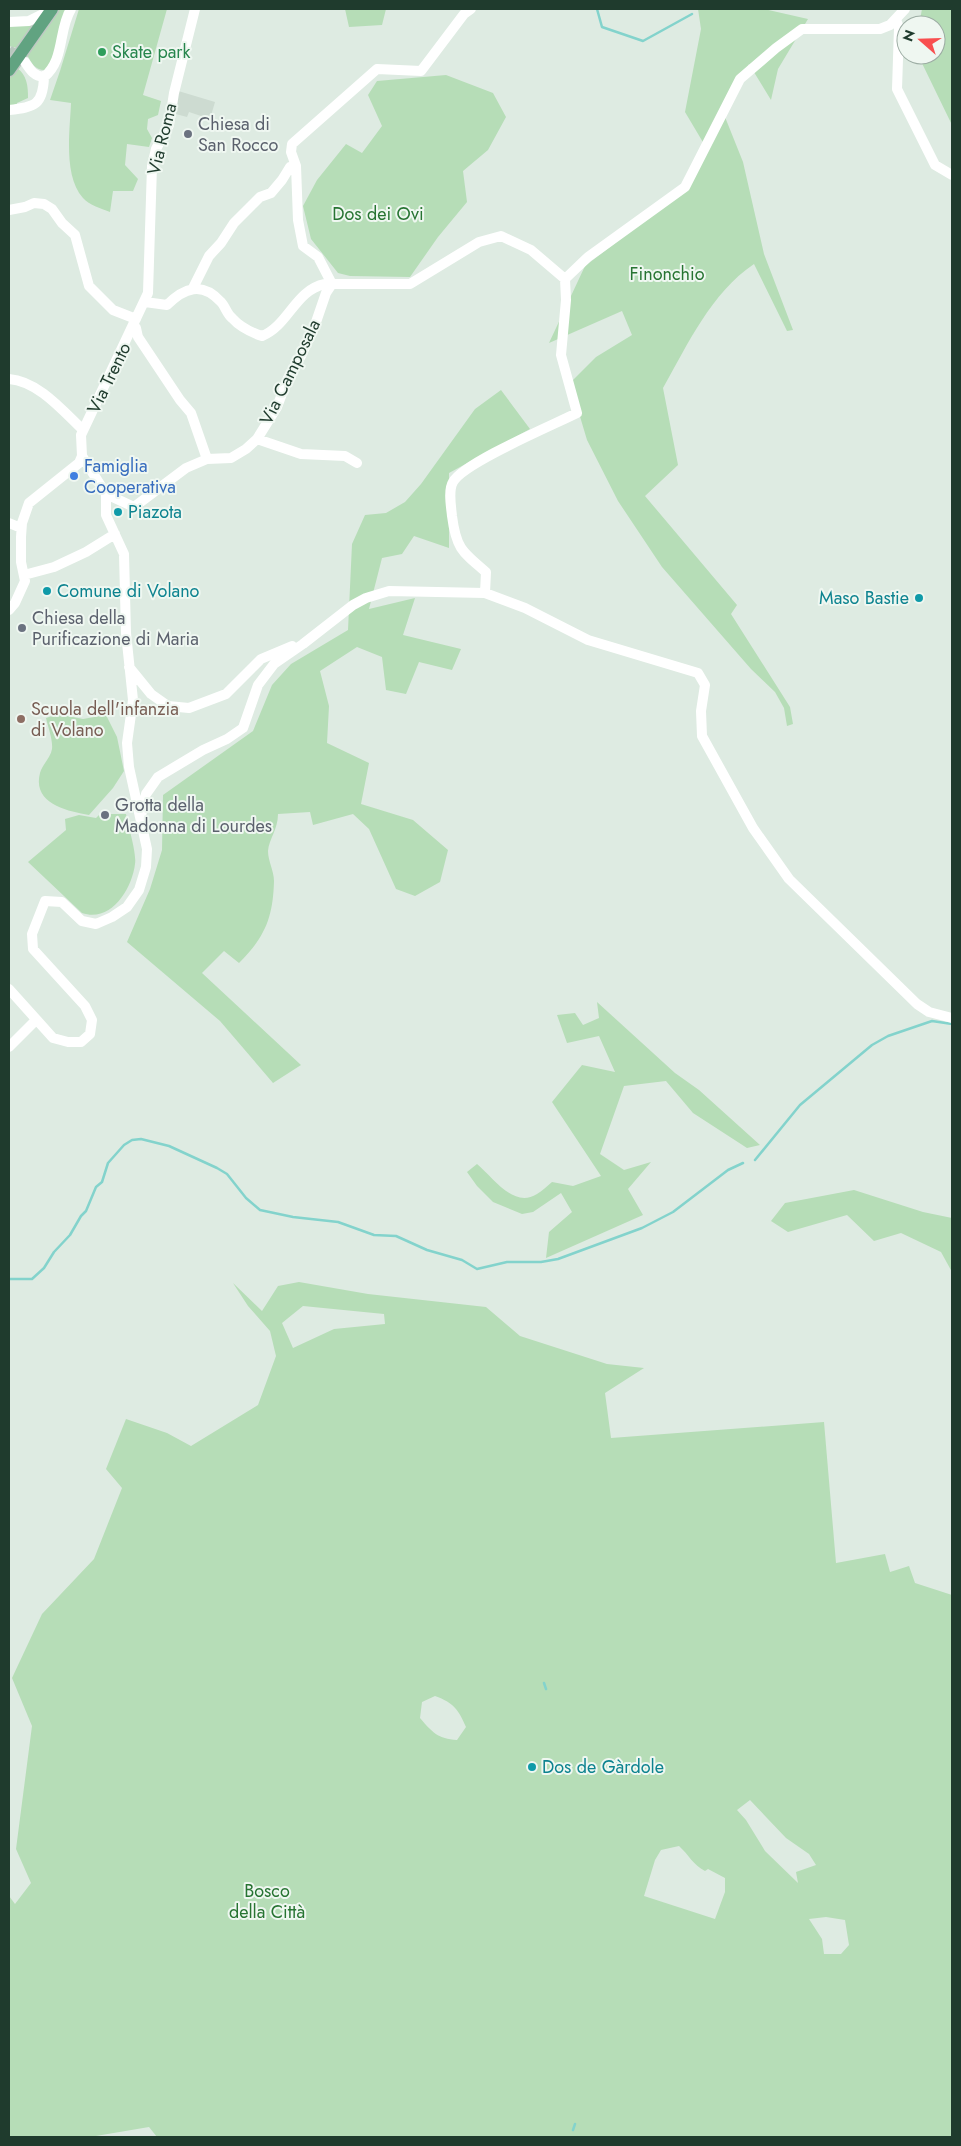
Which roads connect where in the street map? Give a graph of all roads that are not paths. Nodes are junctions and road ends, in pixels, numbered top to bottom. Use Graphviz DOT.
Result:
graph roads {
  1 [pos="52,9"];
  2 [pos="71,9"];
  3 [pos="195,9"];
  4 [pos="472,9"];
  5 [pos="896,19"];
  6 [pos="9,22"];
  7 [pos="25,62"];
  8 [pos="898,65"];
  9 [pos="9,70"];
  10 [pos="44,77"];
  11 [pos="9,110"];
  12 [pos="296,166"];
  13 [pos="952,175"];
  14 [pos="9,210"];
  15 [pos="565,279"];
  16 [pos="332,284"];
  17 [pos="192,288"];
  18 [pos="146,302"];
  19 [pos="134,323"];
  20 [pos="9,379"];
  21 [pos="83,430"];
  22 [pos="257,439"];
  23 [pos="82,456"];
  24 [pos="207,459"];
  25 [pos="357,463"];
  26 [pos="106,494"];
  27 [pos="9,523"];
  28 [pos="21,528"];
  29 [pos="115,534"];
  30 [pos="24,575"];
  31 [pos="485,594"];
  32 [pos="24,596"];
  33 [pos="9,610"];
  34 [pos="9,618"];
  35 [pos="303,644"];
  36 [pos="130,667"];
  37 [pos="142,830"];
  38 [pos="9,989"];
  39 [pos="952,1018"];
  40 [pos="36,1020"];
  41 [pos="9,1047"];
  1 -- 6 [label="street"];
  1 -- 9 [label="main road"];
  2 -- 10 [label="street"];
  3 -- 18 [label="street, Via Roma"];
  4 -- 12 [label="street"];
  5 -- 15 [label="street"];
  7 -- 10 [label="street"];
  8 -- 13 [label="street"];
  10 -- 11 [label="street"];
  12 -- 16 [label="street"];
  12 -- 17 [label="street"];
  14 -- 19 [label="street"];
  15 -- 16 [label="street"];
  15 -- 31 [label="street"];
  16 -- 17 [label="street"];
  16 -- 22 [label="street, Via Camposala"];
  17 -- 18 [label="street"];
  18 -- 19 [label="street, Via Trento"];
  19 -- 21 [label="street, Via Trento"];
  19 -- 24 [label="street"];
  20 -- 21 [label="street"];
  21 -- 23 [label="street, Via Trento"];
  22 -- 24 [label="street, Via Camposala"];
  22 -- 25 [label="street"];
  23 -- 26 [label="street"];
  23 -- 28 [label="street"];
  24 -- 26 [label="street, Via Camposala"];
  26 -- 29 [label="street"];
  27 -- 28 [label="street"];
  28 -- 30 [label="street"];
  29 -- 30 [label="street"];
  29 -- 36 [label="street"];
  30 -- 33 [label="street"];
  31 -- 35 [label="street"];
  31 -- 39 [label="street"];
  32 -- 34 [label="street"];
  35 -- 36 [label="street"];
  35 -- 37 [label="street"];
  36 -- 37 [label="street"];
  37 -- 40 [label="street"];
  38 -- 40 [label="street"];
  40 -- 41 [label="street"];
}
